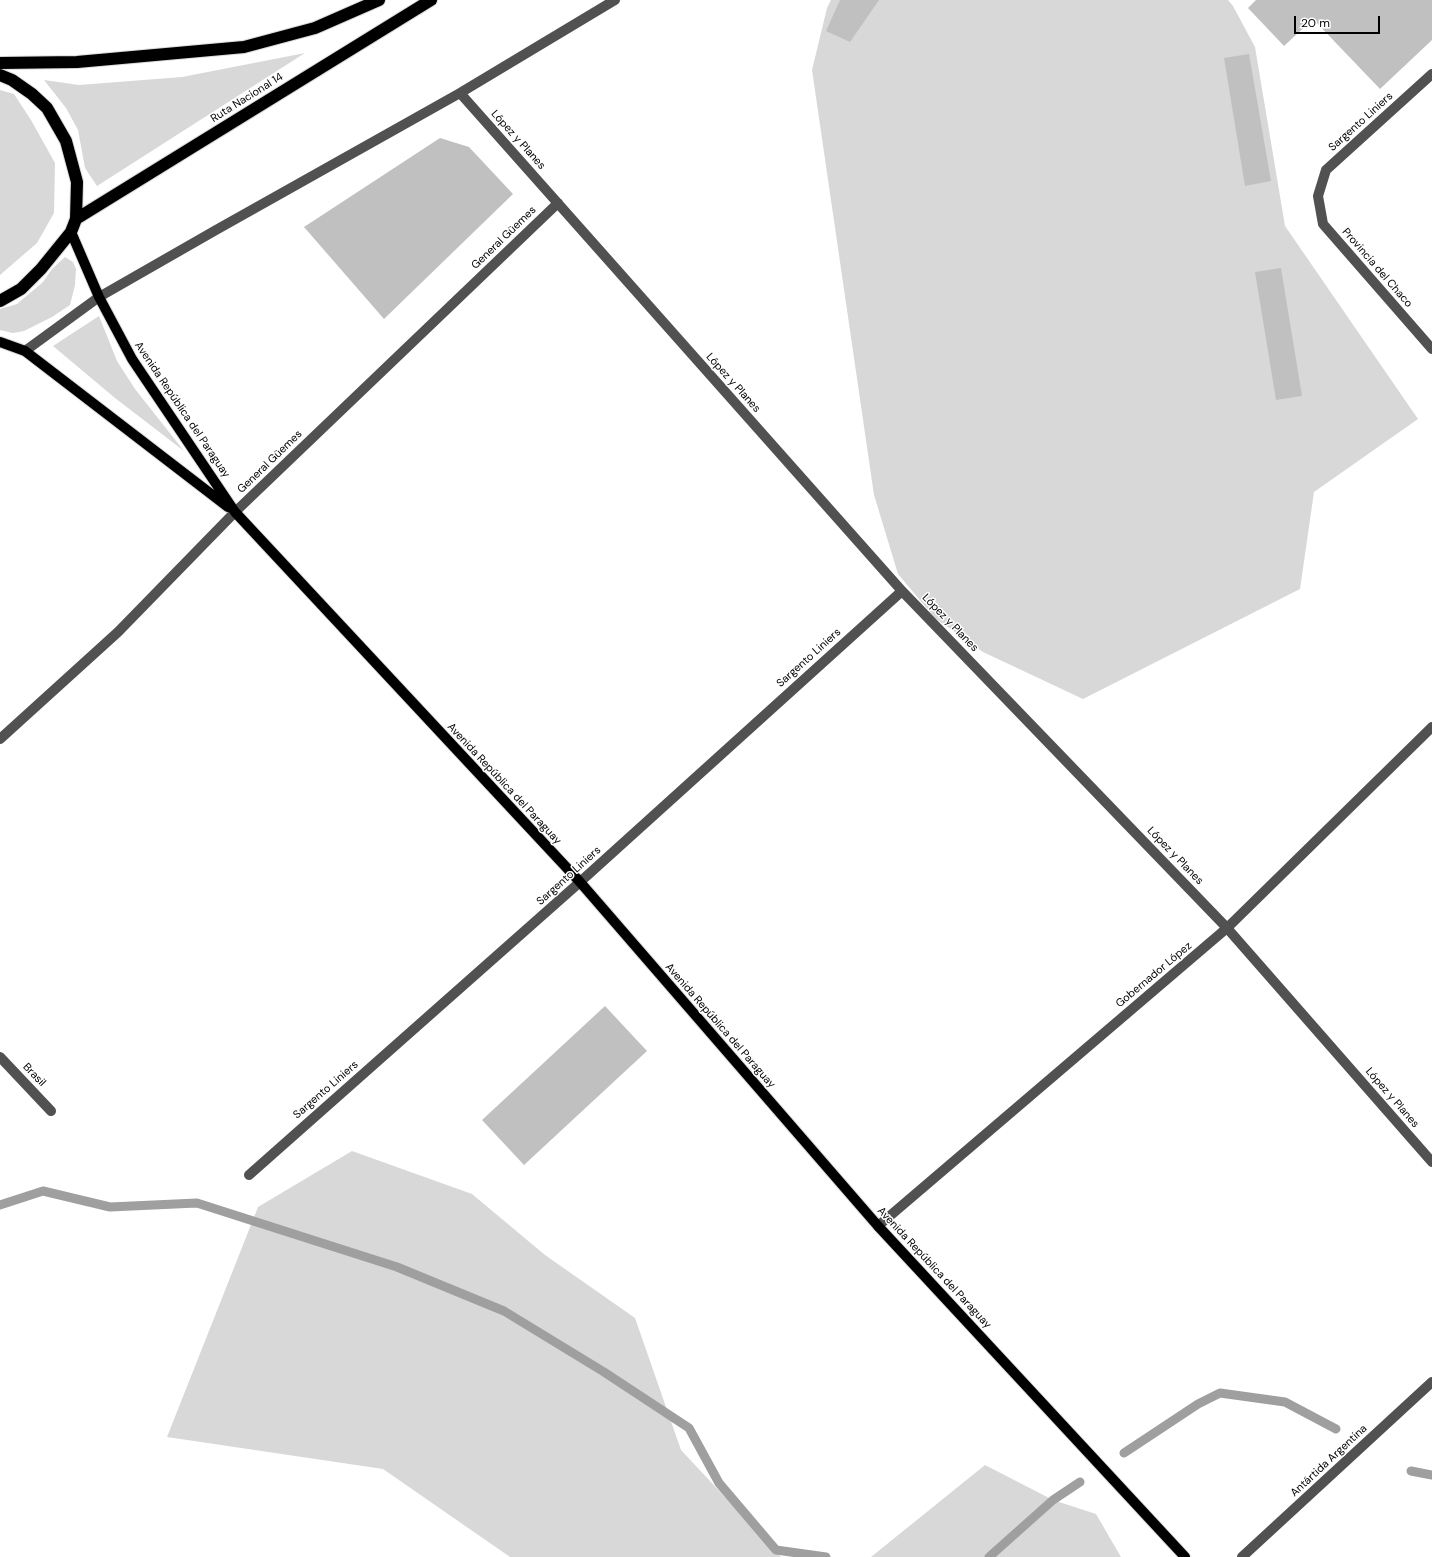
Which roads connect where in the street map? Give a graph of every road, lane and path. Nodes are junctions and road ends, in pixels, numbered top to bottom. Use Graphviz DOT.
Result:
graph roads {
  1 [pos="379,0"];
  2 [pos="431,0"];
  3 [pos="615,0"];
  4 [pos="0,63"];
  5 [pos="1432,74"];
  6 [pos="0,75"];
  7 [pos="460,93"];
  8 [pos="1318,196"];
  9 [pos="558,203"];
  10 [pos="76,219"];
  11 [pos="71,232"];
  12 [pos="99,297"];
  13 [pos="0,301"];
  14 [pos="0,342"];
  15 [pos="1432,349"];
  16 [pos="26,351"];
  17 [pos="235,512"];
  18 [pos="902,591"];
  19 [pos="1432,727"];
  20 [pos="0,739"];
  21 [pos="580,882"];
  22 [pos="1227,928"];
  23 [pos="0,1057"];
  24 [pos="51,1111"];
  25 [pos="1432,1162"];
  26 [pos="249,1175"];
  27 [pos="878,1226"];
  28 [pos="1432,1382"];
  29 [pos="1185,1557"];
  30 [pos="1242,1557"];
  1 -- 4 [label="highway"];
  2 -- 10 [label="highway, Ruta Nacional 14"];
  3 -- 7 [label="street"];
  5 -- 8 [label="street, Sargento Liniers"];
  6 -- 10 [label="highway"];
  7 -- 9 [label="street, López y Planes"];
  7 -- 12 [label="street"];
  8 -- 15 [label="street, Provincia del Chaco"];
  9 -- 17 [label="street, General Güemes"];
  9 -- 18 [label="street, López y Planes"];
  10 -- 11 [label="highway"];
  11 -- 12 [label="main road, Avenida República del Paraguay"];
  11 -- 13 [label="highway"];
  12 -- 16 [label="street"];
  12 -- 17 [label="main road, Avenida República del Paraguay"];
  14 -- 16 [label="main road, Avenida República del Paraguay"];
  16 -- 17 [label="main road, Avenida República del Paraguay"];
  17 -- 20 [label="street, General Güemes"];
  17 -- 21 [label="main road, Avenida República del Paraguay"];
  18 -- 21 [label="street, Sargento Liniers"];
  18 -- 22 [label="street, López y Planes"];
  19 -- 22 [label="street, Gobernador López"];
  21 -- 26 [label="street, Sargento Liniers"];
  21 -- 27 [label="main road, Avenida República del Paraguay"];
  22 -- 25 [label="street, López y Planes"];
  22 -- 27 [label="street, Gobernador López"];
  23 -- 24 [label="street, Brasil"];
  27 -- 29 [label="main road, Avenida República del Paraguay"];
  28 -- 30 [label="street, Antártida Argentina"];
}
